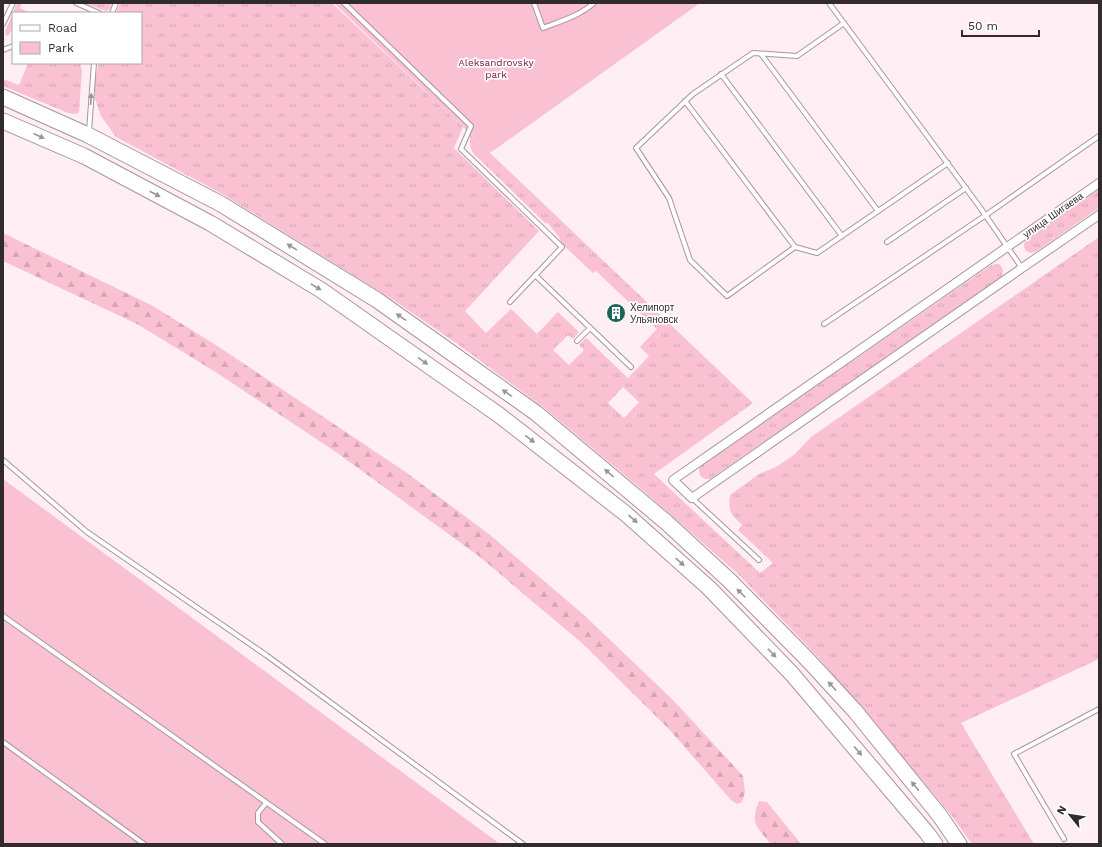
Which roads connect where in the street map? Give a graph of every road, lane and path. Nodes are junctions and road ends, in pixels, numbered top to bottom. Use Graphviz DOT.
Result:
graph roads {
  1 [pos="13,3"];
  2 [pos="76,3"];
  3 [pos="344,3"];
  4 [pos="534,3"];
  5 [pos="594,3"];
  6 [pos="829,3"];
  7 [pos="97,12"];
  8 [pos="844,23"];
  9 [pos="3,24"];
  10 [pos="761,54"];
  11 [pos="94,64"];
  12 [pos="721,74"];
  13 [pos="3,97"];
  14 [pos="685,101"];
  15 [pos="3,121"];
  16 [pos="88,135"];
  17 [pos="1099,136"];
  18 [pos="948,163"];
  19 [pos="1099,183"];
  20 [pos="966,188"];
  21 [pos="878,211"];
  22 [pos="986,215"];
  23 [pos="1099,215"];
  24 [pos="842,236"];
  25 [pos="886,242"];
  26 [pos="795,247"];
  27 [pos="1008,248"];
  28 [pos="1022,268"];
  29 [pos="535,276"];
  30 [pos="510,302"];
  31 [pos="824,324"];
  32 [pos="590,328"];
  33 [pos="577,341"];
  34 [pos="631,367"];
  35 [pos="3,460"];
  36 [pos="692,498"];
  37 [pos="759,560"];
  38 [pos="3,616"];
  39 [pos="1099,709"];
  40 [pos="3,742"];
  41 [pos="266,803"];
  42 [pos="1064,839"];
  43 [pos="144,844"];
  44 [pos="282,844"];
  45 [pos="325,844"];
  46 [pos="523,844"];
  47 [pos="935,844"];
  48 [pos="959,844"];
  1 -- 9 [label="lane"];
  2 -- 7 [label="lane"];
  3 -- 29 [label="lane"];
  4 -- 5 [label="lane"];
  6 -- 8 [label="lane"];
  8 -- 10 [label="lane"];
  8 -- 18 [label="lane"];
  10 -- 12 [label="lane"];
  10 -- 21 [label="lane"];
  16 -- 11 [label="lane, one-way"];
  12 -- 14 [label="lane"];
  12 -- 24 [label="lane"];
  13 -- 16 [label="highway"];
  14 -- 26 [label="lane"];
  14 -- 26 [label="lane"];
  15 -- 47 [label="highway, one-way"];
  48 -- 16 [label="highway, one-way"];
  17 -- 22 [label="lane"];
  18 -- 20 [label="lane"];
  18 -- 21 [label="lane"];
  19 -- 27 [label="street, улица Шигаева"];
  20 -- 22 [label="lane"];
  20 -- 25 [label="lane"];
  21 -- 24 [label="lane"];
  22 -- 27 [label="lane"];
  22 -- 31 [label="lane"];
  23 -- 28 [label="street"];
  24 -- 26 [label="lane"];
  27 -- 28 [label="lane"];
  27 -- 36 [label="street, улица Шигаева"];
  28 -- 36 [label="street"];
  29 -- 30 [label="lane"];
  29 -- 32 [label="lane"];
  32 -- 33 [label="lane"];
  32 -- 34 [label="lane"];
  35 -- 46 [label="lane"];
  36 -- 37 [label="lane"];
  38 -- 41 [label="lane"];
  39 -- 42 [label="lane"];
  40 -- 43 [label="lane"];
  41 -- 44 [label="lane"];
  41 -- 45 [label="lane"];
}
